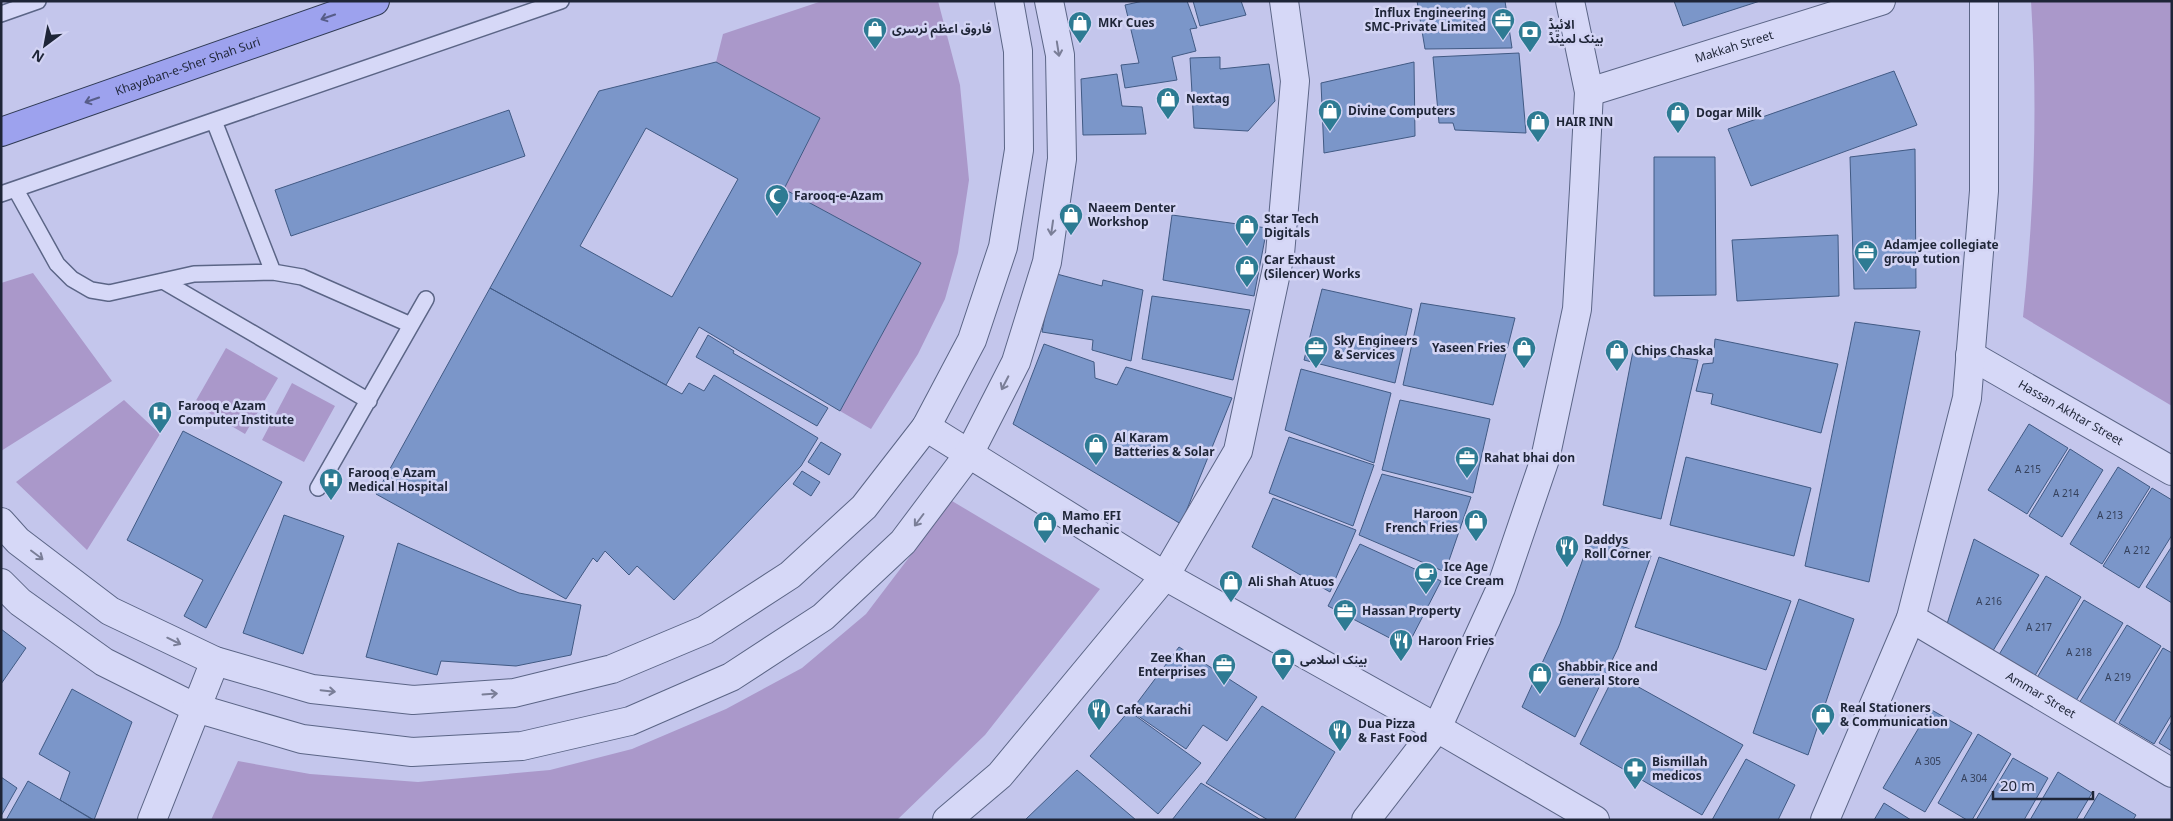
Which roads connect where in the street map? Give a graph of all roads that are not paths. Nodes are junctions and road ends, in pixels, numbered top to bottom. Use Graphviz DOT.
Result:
graph roads {
  1 [pos="38,1"];
  2 [pos="374,1"];
  3 [pos="561,1"];
  4 [pos="1009,1"];
  5 [pos="1049,1"];
  6 [pos="1284,1"];
  7 [pos="1570,1"];
  8 [pos="1881,1"];
  9 [pos="1984,1"];
  10 [pos="1,14"];
  11 [pos="1589,92"];
  12 [pos="214,120"];
  13 [pos="1,132"];
  14 [pos="16,190"];
  15 [pos="1,194"];
  16 [pos="273,272"];
  17 [pos="163,281"];
  18 [pos="426,299"];
  19 [pos="411,325"];
  20 [pos="1970,355"];
  21 [pos="369,401"];
  22 [pos="926,427"];
  23 [pos="969,454"];
  24 [pos="2172,471"];
  25 [pos="318,488"];
  26 [pos="1,522"];
  27 [pos="1165,576"];
  28 [pos="1,583"];
  29 [pos="1911,618"];
  30 [pos="215,661"];
  31 [pos="196,708"];
  32 [pos="1437,728"];
  33 [pos="2172,773"];
  34 [pos="152,820"];
  35 [pos="947,820"];
  36 [pos="1366,820"];
  37 [pos="1595,820"];
  38 [pos="1825,820"];
  1 -- 10 [label="lane"];
  2 -- 13 [label="main road, Khayaban-e-Sher Shah Suri, one-way"];
  3 -- 12 [label="lane"];
  4 -- 22 [label="street"];
  5 -- 23 [label="street, one-way"];
  6 -- 27 [label="street"];
  7 -- 11 [label="street"];
  8 -- 11 [label="street, Makkah Street"];
  9 -- 20 [label="street"];
  11 -- 32 [label="street"];
  12 -- 14 [label="lane"];
  12 -- 16 [label="lane"];
  14 -- 15 [label="lane"];
  14 -- 17 [label="lane"];
  16 -- 17 [label="lane"];
  16 -- 19 [label="lane"];
  17 -- 21 [label="lane"];
  18 -- 19 [label="lane"];
  19 -- 21 [label="lane"];
  20 -- 24 [label="street, Hassan Akhtar Street"];
  20 -- 29 [label="street"];
  21 -- 25 [label="lane"];
  22 -- 23 [label="street"];
  30 -- 22 [label="street, one-way"];
  23 -- 27 [label="street"];
  23 -- 31 [label="street, one-way"];
  26 -- 30 [label="street, one-way"];
  27 -- 32 [label="street"];
  27 -- 35 [label="street"];
  28 -- 31 [label="street"];
  29 -- 33 [label="street, Ammar Street"];
  29 -- 38 [label="street"];
  30 -- 31 [label="street"];
  31 -- 34 [label="street"];
  32 -- 36 [label="street"];
  32 -- 37 [label="street"];
}
